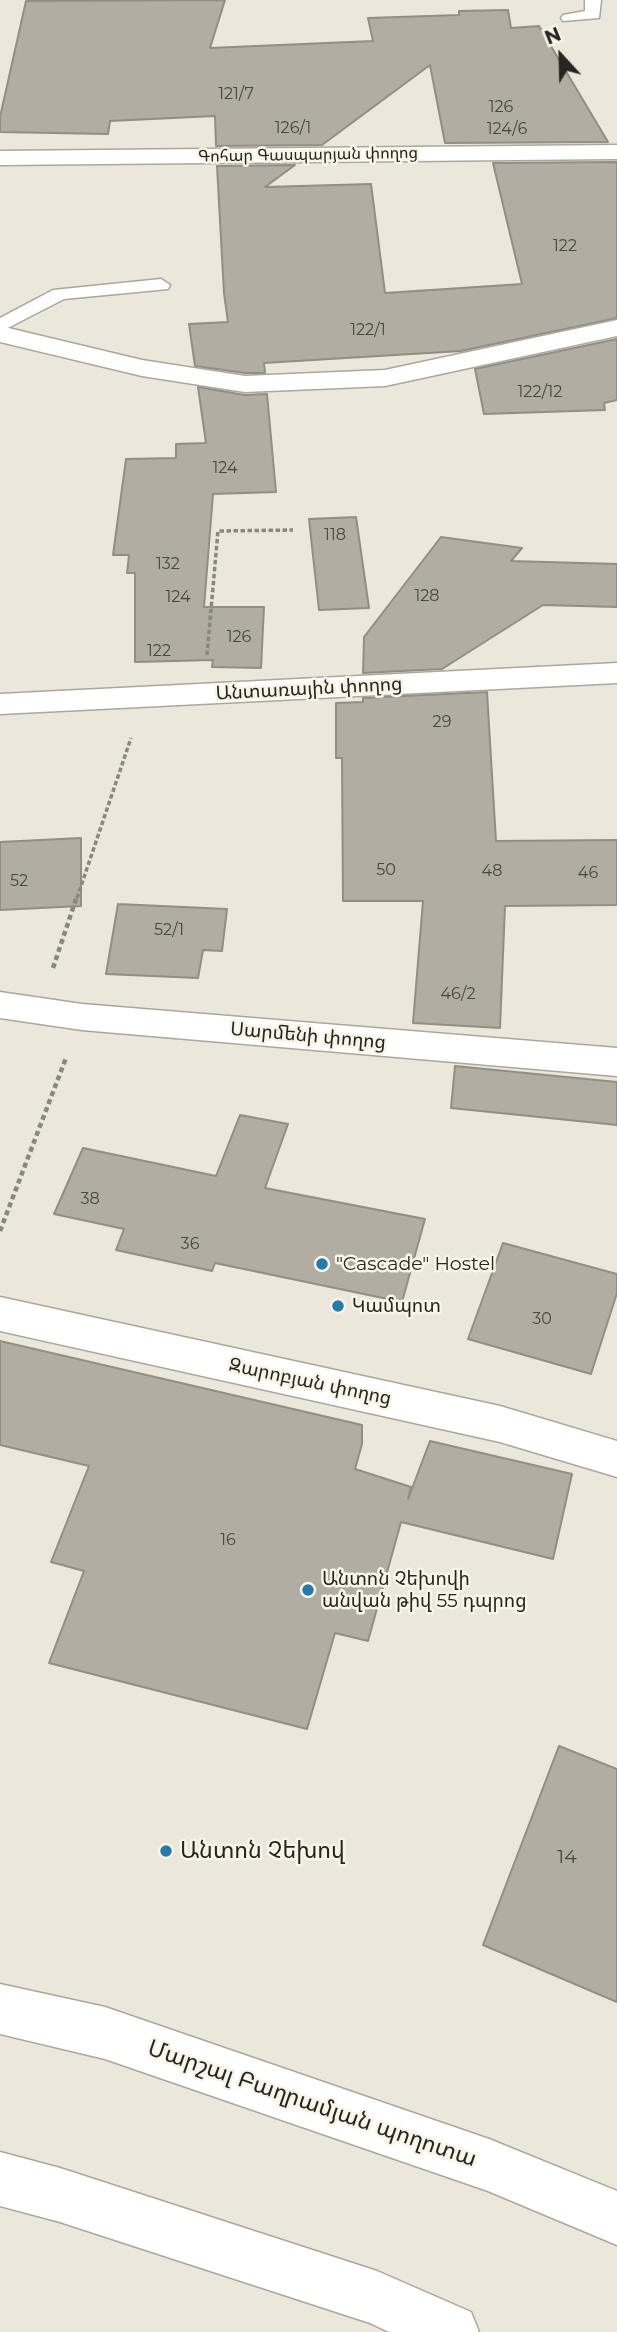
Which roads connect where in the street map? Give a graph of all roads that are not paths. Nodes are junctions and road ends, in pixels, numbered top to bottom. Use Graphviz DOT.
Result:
graph roads {
  1 [pos="593,0"];
  2 [pos="569,18"];
  3 [pos="617,152"];
  4 [pos="0,158"];
  5 [pos="161,285"];
  6 [pos="0,326"];
  7 [pos="617,328"];
  8 [pos="0,334"];
  9 [pos="617,673"];
  10 [pos="0,704"];
  11 [pos="0,1005"];
  12 [pos="617,1062"];
  13 [pos="0,1314"];
  14 [pos="617,1459"];
  15 [pos="0,2009"];
  16 [pos="0,2179"];
  17 [pos="617,2218"];
  18 [pos="452,2332"];
  1 -- 2 [label="lane"];
  3 -- 4 [label="street, Գոհար Գասպարյան փողոց"];
  5 -- 6 [label="lane"];
  7 -- 8 [label="street"];
  9 -- 10 [label="street, Անտառային փողոց"];
  11 -- 12 [label="street, Սարմենի փողոց"];
  13 -- 14 [label="street, Զարոբյան փողոց"];
  15 -- 17 [label="street, Մարշալ Բաղրամյան պողոտա"];
  16 -- 18 [label="street"];
}
